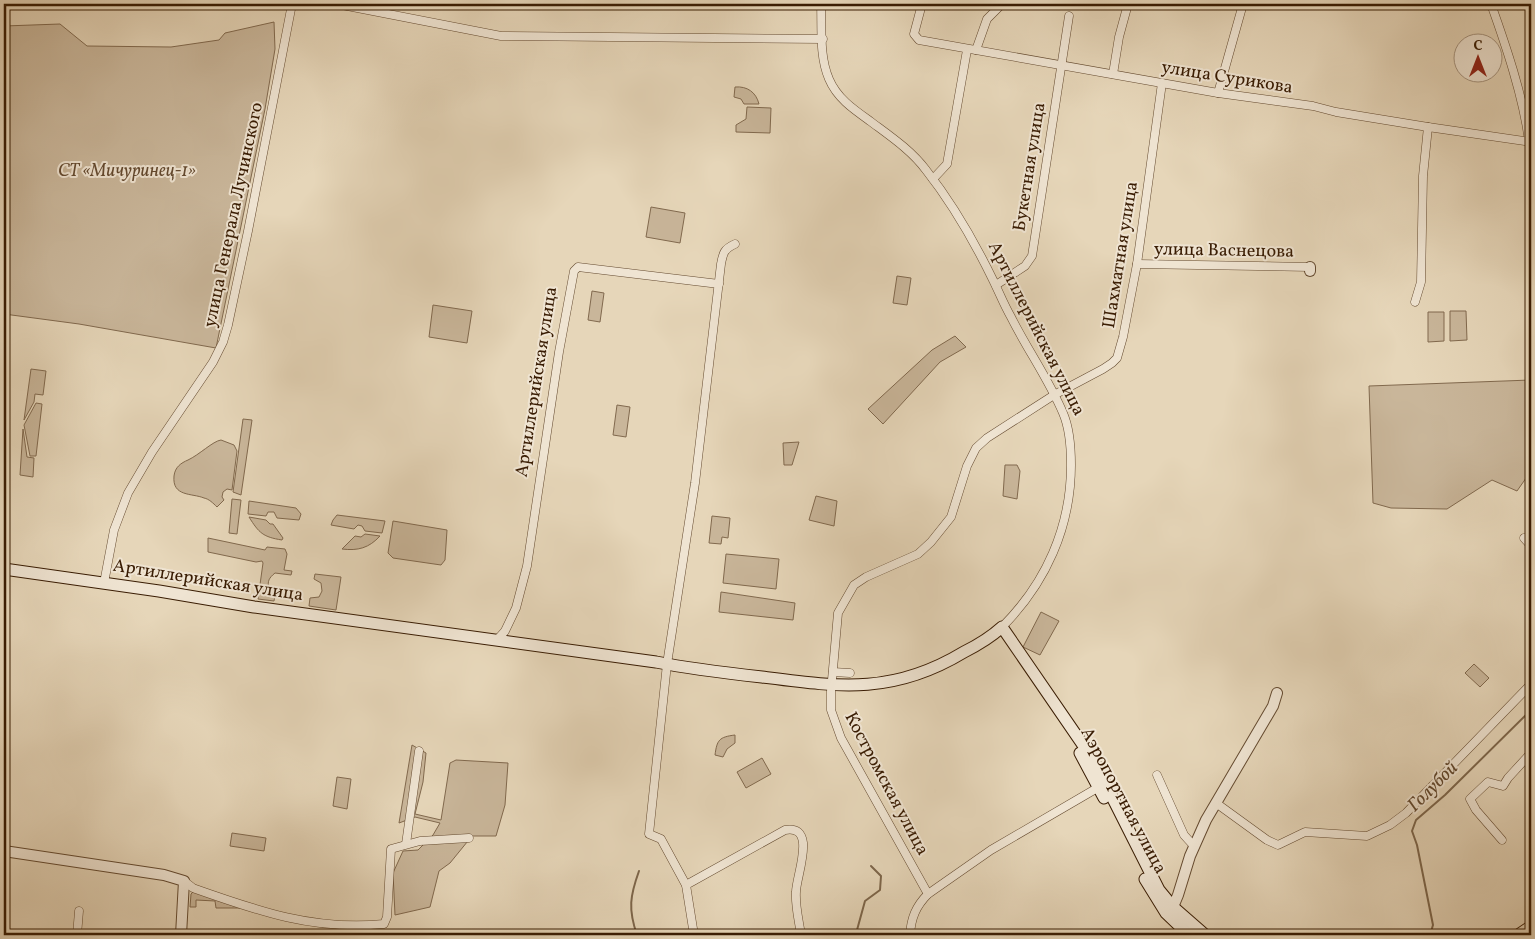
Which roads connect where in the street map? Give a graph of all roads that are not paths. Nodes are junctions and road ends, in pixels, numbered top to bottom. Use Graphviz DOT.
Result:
graph roads {
  1 [pos="292,4"];
  2 [pos="337,4"];
  3 [pos="821,4"];
  4 [pos="922,4"];
  5 [pos="1002,4"];
  6 [pos="1128,4"];
  7 [pos="1243,4"];
  8 [pos="1491,4"];
  9 [pos="1069,16"];
  10 [pos="823,39"];
  11 [pos="967,50"];
  12 [pos="976,50"];
  13 [pos="1061,66"];
  14 [pos="1113,74"];
  15 [pos="1162,84"];
  16 [pos="1218,93"];
  17 [pos="1428,127"];
  18 [pos="1530,142"];
  19 [pos="933,179"];
  20 [pos="1531,184"];
  21 [pos="735,244"];
  22 [pos="1137,264"];
  23 [pos="1310,269"];
  24 [pos="719,284"];
  25 [pos="996,285"];
  26 [pos="1415,302"];
  27 [pos="1054,395"];
  28 [pos="1524,538"];
  29 [pos="1531,546"];
  30 [pos="4,569"];
  31 [pos="104,583"];
  32 [pos="999,629"];
  33 [pos="497,640"];
  34 [pos="667,664"];
  35 [pos="833,672"];
  36 [pos="850,673"];
  37 [pos="1531,684"];
  38 [pos="831,685"];
  39 [pos="1277,693"];
  40 [pos="419,751"];
  41 [pos="1531,753"];
  42 [pos="1157,775"];
  43 [pos="1099,787"];
  44 [pos="1216,803"];
  45 [pos="469,838"];
  46 [pos="1502,840"];
  47 [pos="406,844"];
  48 [pos="1194,846"];
  49 [pos="4,851"];
  50 [pos="184,881"];
  51 [pos="686,885"];
  52 [pos="928,894"];
  53 [pos="1169,910"];
  54 [pos="79,911"];
  55 [pos="1531,927"];
  56 [pos="77,935"];
  57 [pos="181,935"];
  58 [pos="694,935"];
  59 [pos="801,935"];
  60 [pos="910,935"];
  61 [pos="1189,935"];
  62 [pos="1205,935"];
  63 [pos="1519,935"];
  1 -- 31 [label="street, улица Генерала Лучинского"];
  2 -- 10 [label="street"];
  3 -- 10 [label="street, Артиллерийская улица"];
  4 -- 11 [label="street, улица Сурикова"];
  5 -- 12 [label="street"];
  6 -- 14 [label="street"];
  7 -- 16 [label="street"];
  8 -- 18 [label="street"];
  9 -- 13 [label="street, Букетная улица"];
  10 -- 19 [label="street, Артиллерийская улица"];
  11 -- 12 [label="street, улица Сурикова"];
  11 -- 19 [label="street"];
  12 -- 13 [label="street, улица Сурикова"];
  13 -- 14 [label="street, улица Сурикова"];
  13 -- 25 [label="street, Букетная улица"];
  14 -- 15 [label="street, улица Сурикова"];
  15 -- 16 [label="street, улица Сурикова"];
  15 -- 22 [label="street, Шахматная улица"];
  16 -- 17 [label="street, улица Сурикова"];
  17 -- 18 [label="street, улица Сурикова"];
  17 -- 26 [label="street"];
  18 -- 20 [label="street"];
  19 -- 25 [label="street, Артиллерийская улица"];
  21 -- 24 [label="street"];
  22 -- 23 [label="street, улица Васнецова"];
  22 -- 27 [label="street, Шахматная улица"];
  24 -- 33 [label="street, Артиллерийская улица"];
  24 -- 34 [label="street"];
  25 -- 27 [label="street, Артиллерийская улица"];
  27 -- 32 [label="street, Артиллерийская улица"];
  27 -- 35 [label="street, Шахматная улица"];
  28 -- 29 [label="street"];
  30 -- 31 [label="main road, Артиллерийская улица"];
  31 -- 33 [label="main road, Артиллерийская улица"];
  32 -- 38 [label="main road, Артиллерийская улица"];
  32 -- 43 [label="main road, Аэропортная улица"];
  32 -- 53 [label="main road, Аэропортная улица"];
  33 -- 34 [label="main road, Артиллерийская улица"];
  34 -- 38 [label="main road, Артиллерийская улица"];
  34 -- 51 [label="street"];
  35 -- 36 [label="street"];
  35 -- 38 [label="street, Костромская улица"];
  37 -- 44 [label="street"];
  38 -- 52 [label="street, Костромская улица"];
  39 -- 44 [label="street"];
  40 -- 47 [label="street"];
  41 -- 46 [label="street"];
  42 -- 48 [label="street"];
  43 -- 52 [label="street"];
  43 -- 53 [label="main road, Аэропортная улица"];
  44 -- 48 [label="street"];
  45 -- 47 [label="street"];
  47 -- 50 [label="street"];
  48 -- 53 [label="street"];
  49 -- 50 [label="street"];
  50 -- 57 [label="street"];
  51 -- 58 [label="street"];
  51 -- 59 [label="street"];
  52 -- 60 [label="street"];
  53 -- 61 [label="main road"];
  53 -- 62 [label="main road"];
  54 -- 56 [label="street"];
  55 -- 63 [label="main road"];
}
